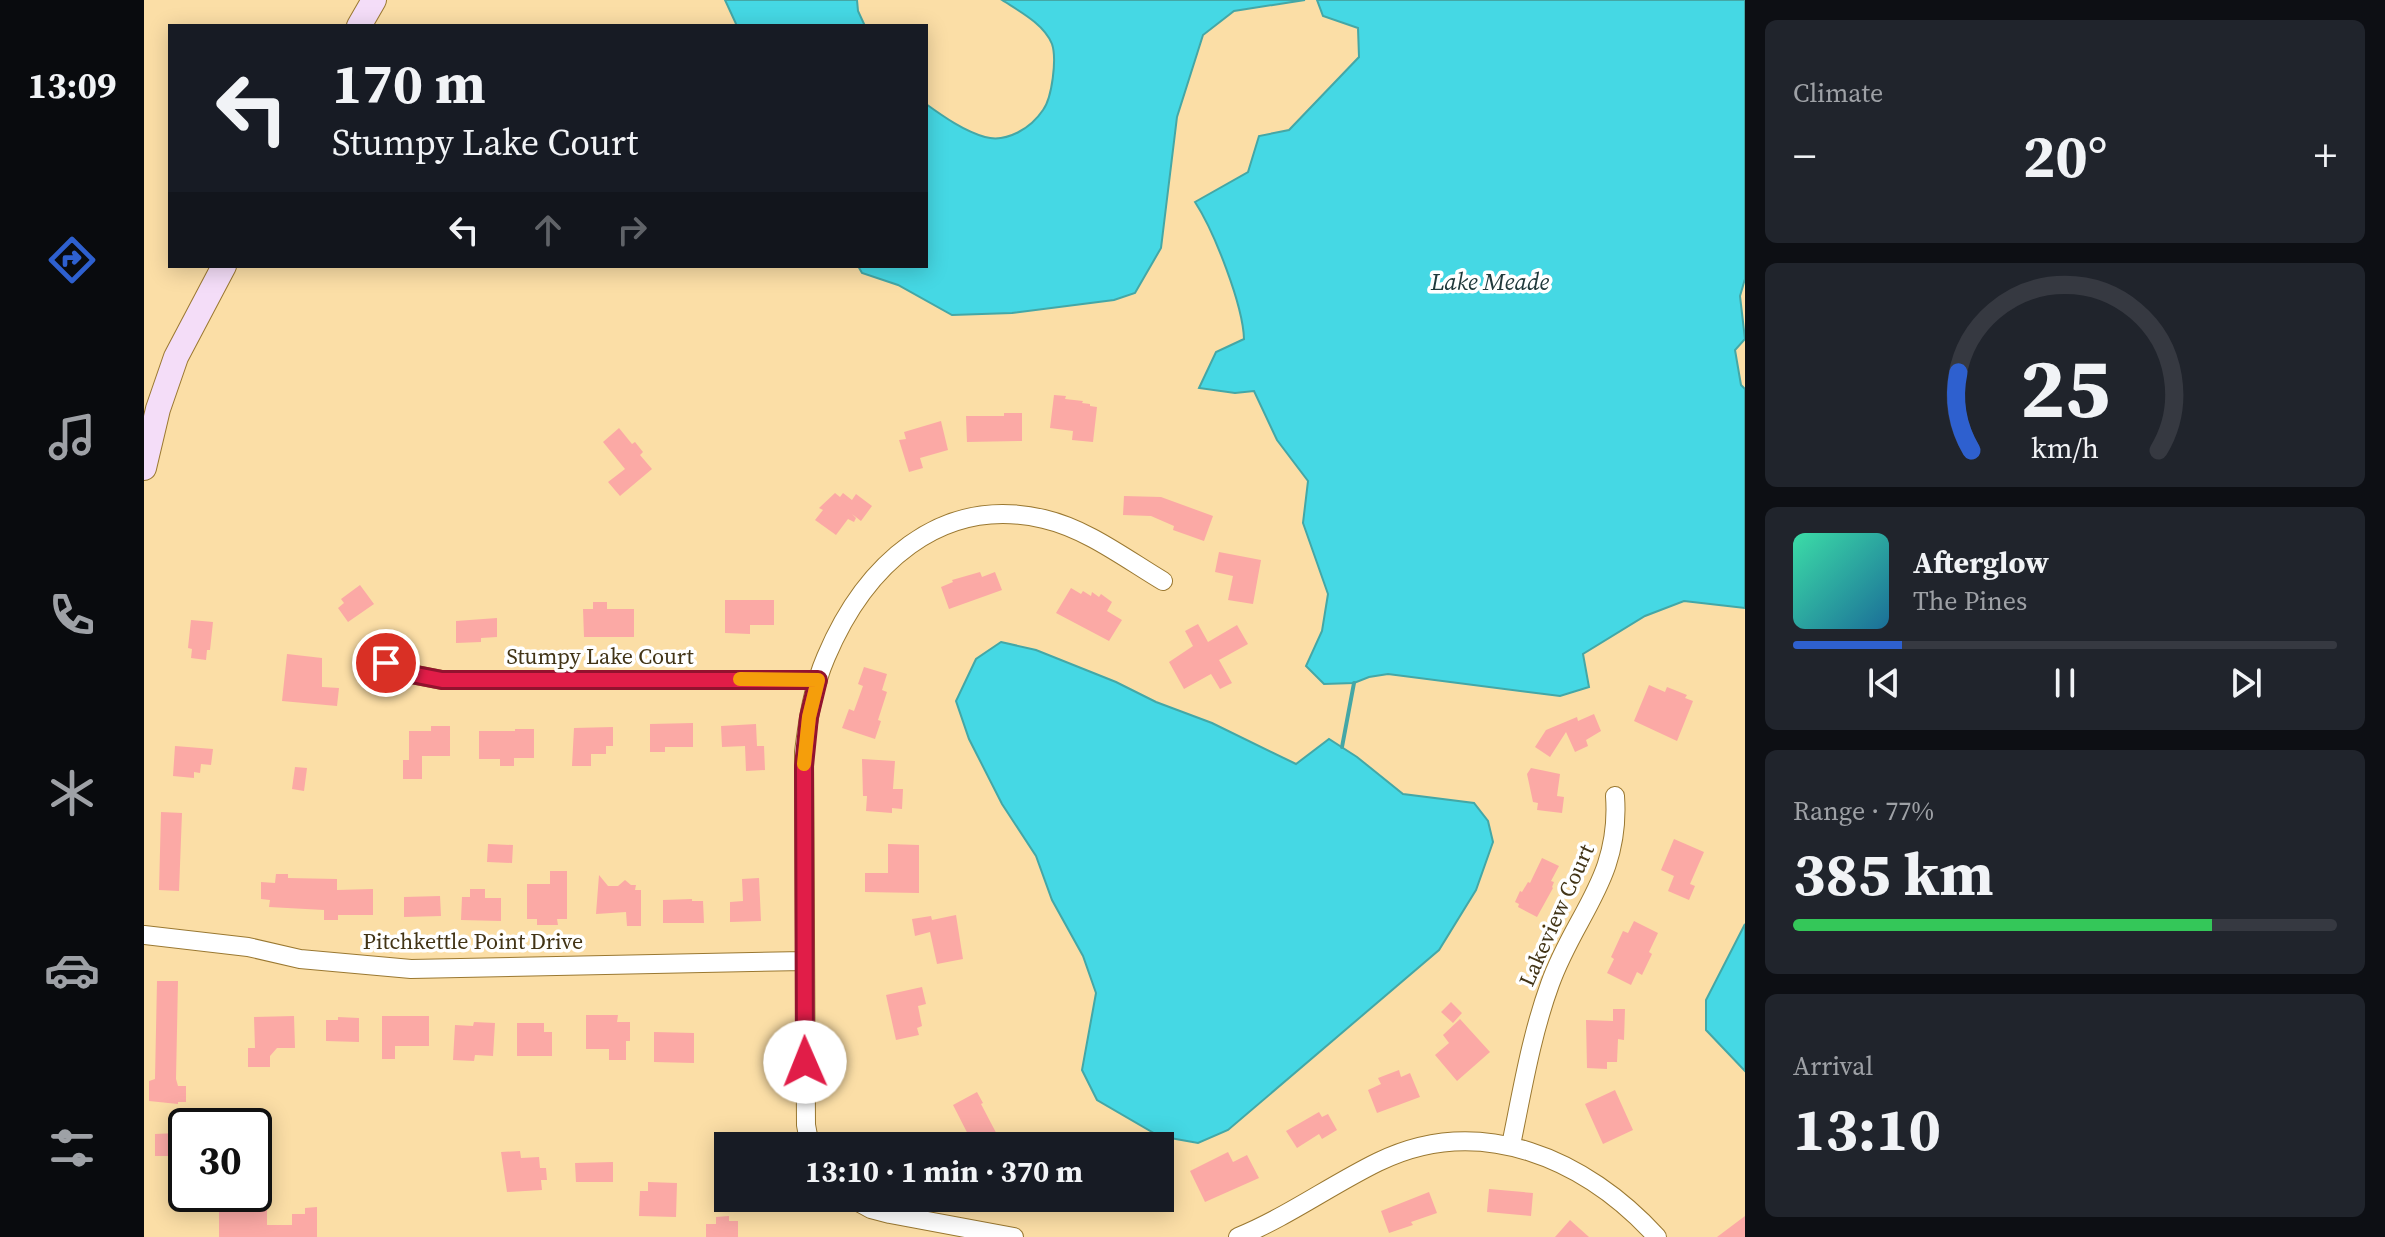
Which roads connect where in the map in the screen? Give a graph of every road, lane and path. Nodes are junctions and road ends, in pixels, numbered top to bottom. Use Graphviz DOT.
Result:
graph roads {
  1 [pos="374,0"];
  2 [pos="360,24"];
  3 [pos="223,268"];
  4 [pos="144,468"];
  5 [pos="1163,581"];
  6 [pos="386,663"];
  7 [pos="818,680"];
  8 [pos="1615,796"];
  9 [pos="144,935"];
  10 [pos="804,961"];
  11 [pos="807,1132"];
  12 [pos="1511,1145"];
  13 [pos="882,1212"];
  14 [pos="954,1232"];
  15 [pos="1014,1237"];
  16 [pos="1238,1237"];
  17 [pos="1657,1237"];
  1 -- 2 [label="main road"];
  3 -- 4 [label="main road"];
  5 -- 7 [label="street"];
  6 -- 7 [label="street, Stumpy Lake Court"];
  7 -- 10 [label="street"];
  8 -- 12 [label="street, Lakeview Court"];
  9 -- 10 [label="street, Pitchkettle Point Drive"];
  10 -- 11 [label="street"];
  12 -- 16 [label="street"];
  12 -- 17 [label="street"];
  13 -- 14 [label="street"];
  14 -- 15 [label="street"];
}
